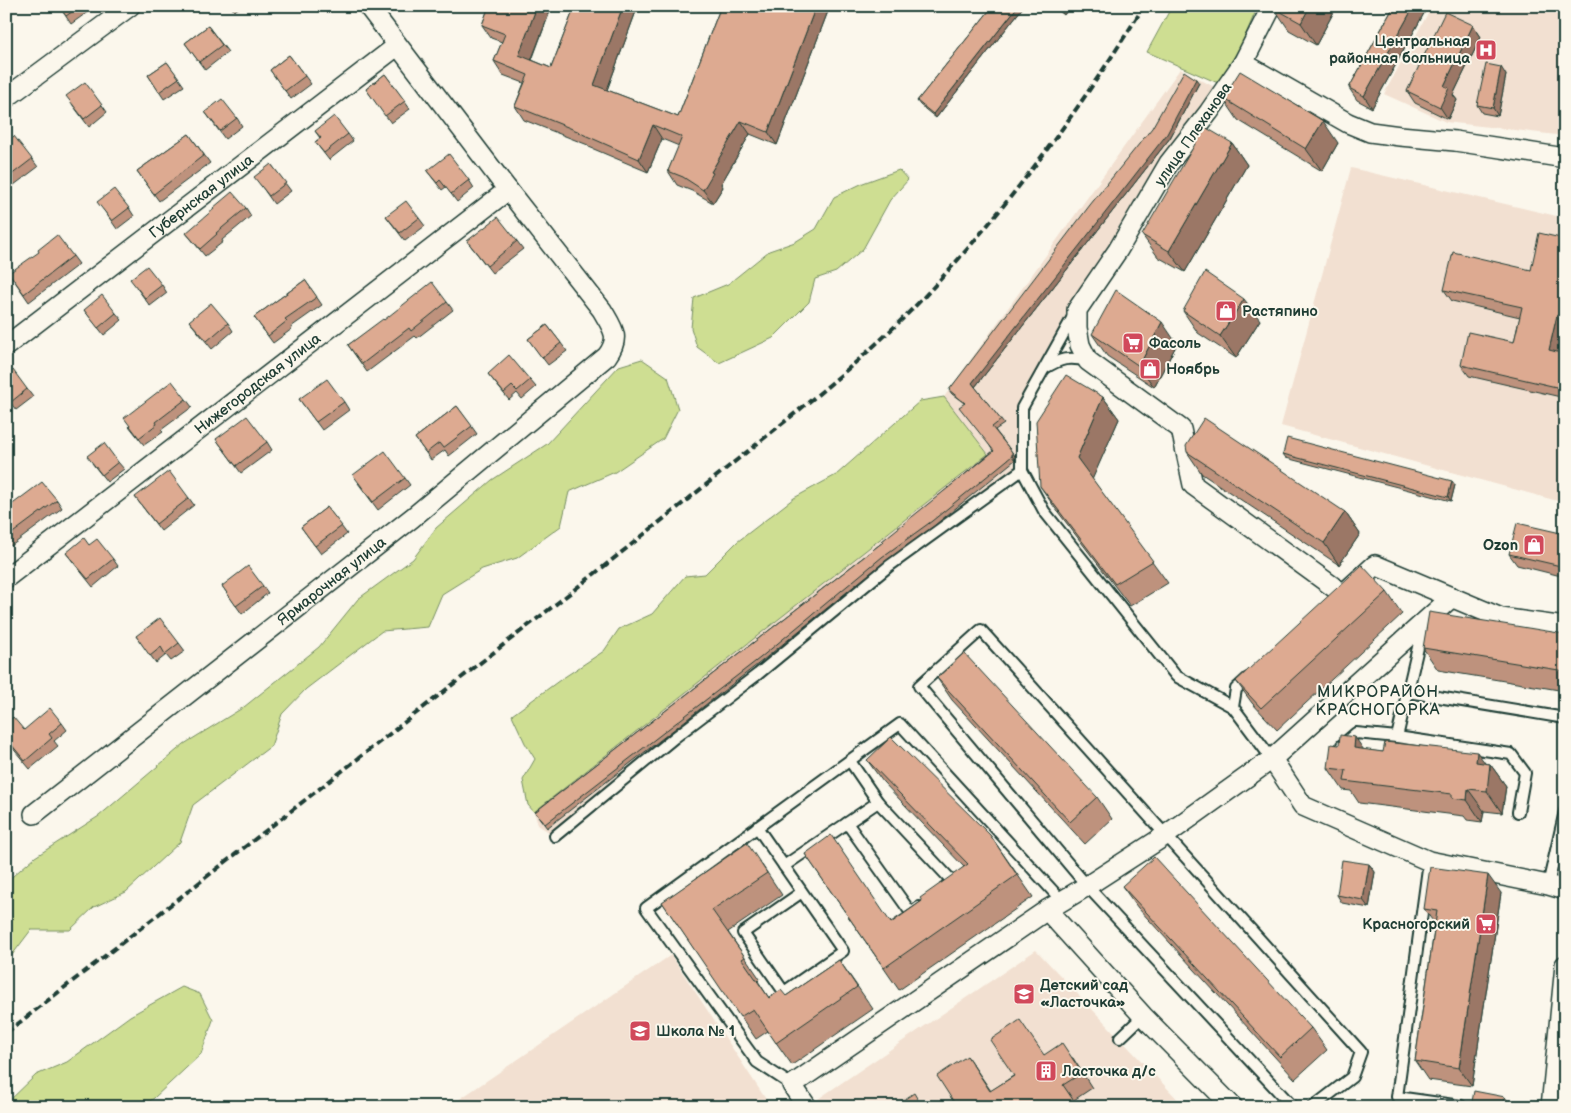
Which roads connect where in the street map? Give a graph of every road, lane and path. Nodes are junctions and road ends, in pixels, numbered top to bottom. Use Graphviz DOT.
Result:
graph roads {
  1 [pos="130,6"];
  2 [pos="368,6"];
  3 [pos="1272,6"];
  4 [pos="397,46"];
  5 [pos="1244,63"];
  6 [pos="6,98"];
  7 [pos="1565,158"];
  8 [pos="508,190"];
  9 [pos="1077,310"];
  10 [pos="6,346"];
  11 [pos="1088,361"];
  12 [pos="1044,369"];
  13 [pos="1022,470"];
  14 [pos="6,578"];
  15 [pos="1452,597"];
  16 [pos="1424,622"];
  17 [pos="1565,627"];
  18 [pos="1257,670"];
  19 [pos="1408,692"];
  20 [pos="1233,707"];
  21 [pos="1565,718"];
  22 [pos="1398,737"];
  23 [pos="1340,754"];
  24 [pos="1272,759"];
  25 [pos="850,760"];
  26 [pos="878,802"];
  27 [pos="1565,811"];
  28 [pos="1518,812"];
  29 [pos="34,814"];
  30 [pos="847,823"];
  31 [pos="757,827"];
  32 [pos="1166,835"];
  33 [pos="555,836"];
  34 [pos="1429,861"];
  35 [pos="784,866"];
  36 [pos="1087,886"];
  37 [pos="1556,888"];
  38 [pos="802,892"];
  39 [pos="939,892"];
  40 [pos="925,902"];
  41 [pos="1054,905"];
  42 [pos="1565,965"];
  43 [pos="1143,1016"];
  44 [pos="1120,1038"];
  45 [pos="792,1085"];
  46 [pos="1460,1106"];
  47 [pos="807,1107"];
  48 [pos="1233,1107"];
  49 [pos="1293,1107"];
  50 [pos="1313,1107"];
  51 [pos="1551,1107"];
  1 -- 6 [label="street"];
  2 -- 4 [label="street"];
  3 -- 5 [label="street, улица Плеханова"];
  4 -- 8 [label="street"];
  4 -- 10 [label="street, Губернская улица"];
  5 -- 7 [label="street"];
  5 -- 9 [label="street, улица Плеханова"];
  8 -- 14 [label="street, Нижегородская улица"];
  8 -- 29 [label="street, Ярмарочная улица"];
  9 -- 11 [label="street"];
  9 -- 12 [label="lane"];
  11 -- 12 [label="lane"];
  11 -- 15 [label="street"];
  12 -- 13 [label="lane"];
  13 -- 20 [label="lane"];
  13 -- 33 [label="lane"];
  15 -- 16 [label="street"];
  15 -- 17 [label="street"];
  16 -- 19 [label="lane"];
  16 -- 24 [label="street"];
  18 -- 20 [label="lane"];
  19 -- 21 [label="lane"];
  19 -- 22 [label="lane"];
  20 -- 24 [label="lane"];
  22 -- 23 [label="lane"];
  22 -- 28 [label="lane"];
  24 -- 32 [label="street"];
  24 -- 34 [label="street"];
  25 -- 26 [label="lane"];
  25 -- 31 [label="lane"];
  25 -- 41 [label="lane"];
  26 -- 30 [label="lane"];
  26 -- 39 [label="lane"];
  27 -- 37 [label="lane"];
  30 -- 35 [label="lane"];
  30 -- 40 [label="lane"];
  31 -- 35 [label="lane"];
  31 -- 45 [label="lane"];
  32 -- 36 [label="street"];
  32 -- 36 [label="lane"];
  32 -- 50 [label="lane"];
  34 -- 37 [label="street"];
  34 -- 46 [label="lane"];
  35 -- 38 [label="lane"];
  36 -- 41 [label="street"];
  36 -- 49 [label="lane"];
  38 -- 38 [label="lane"];
  41 -- 43 [label="street"];
  41 -- 45 [label="street"];
  42 -- 51 [label="street"];
  43 -- 44 [label="lane"];
  43 -- 48 [label="street"];
  45 -- 47 [label="street"];
}
